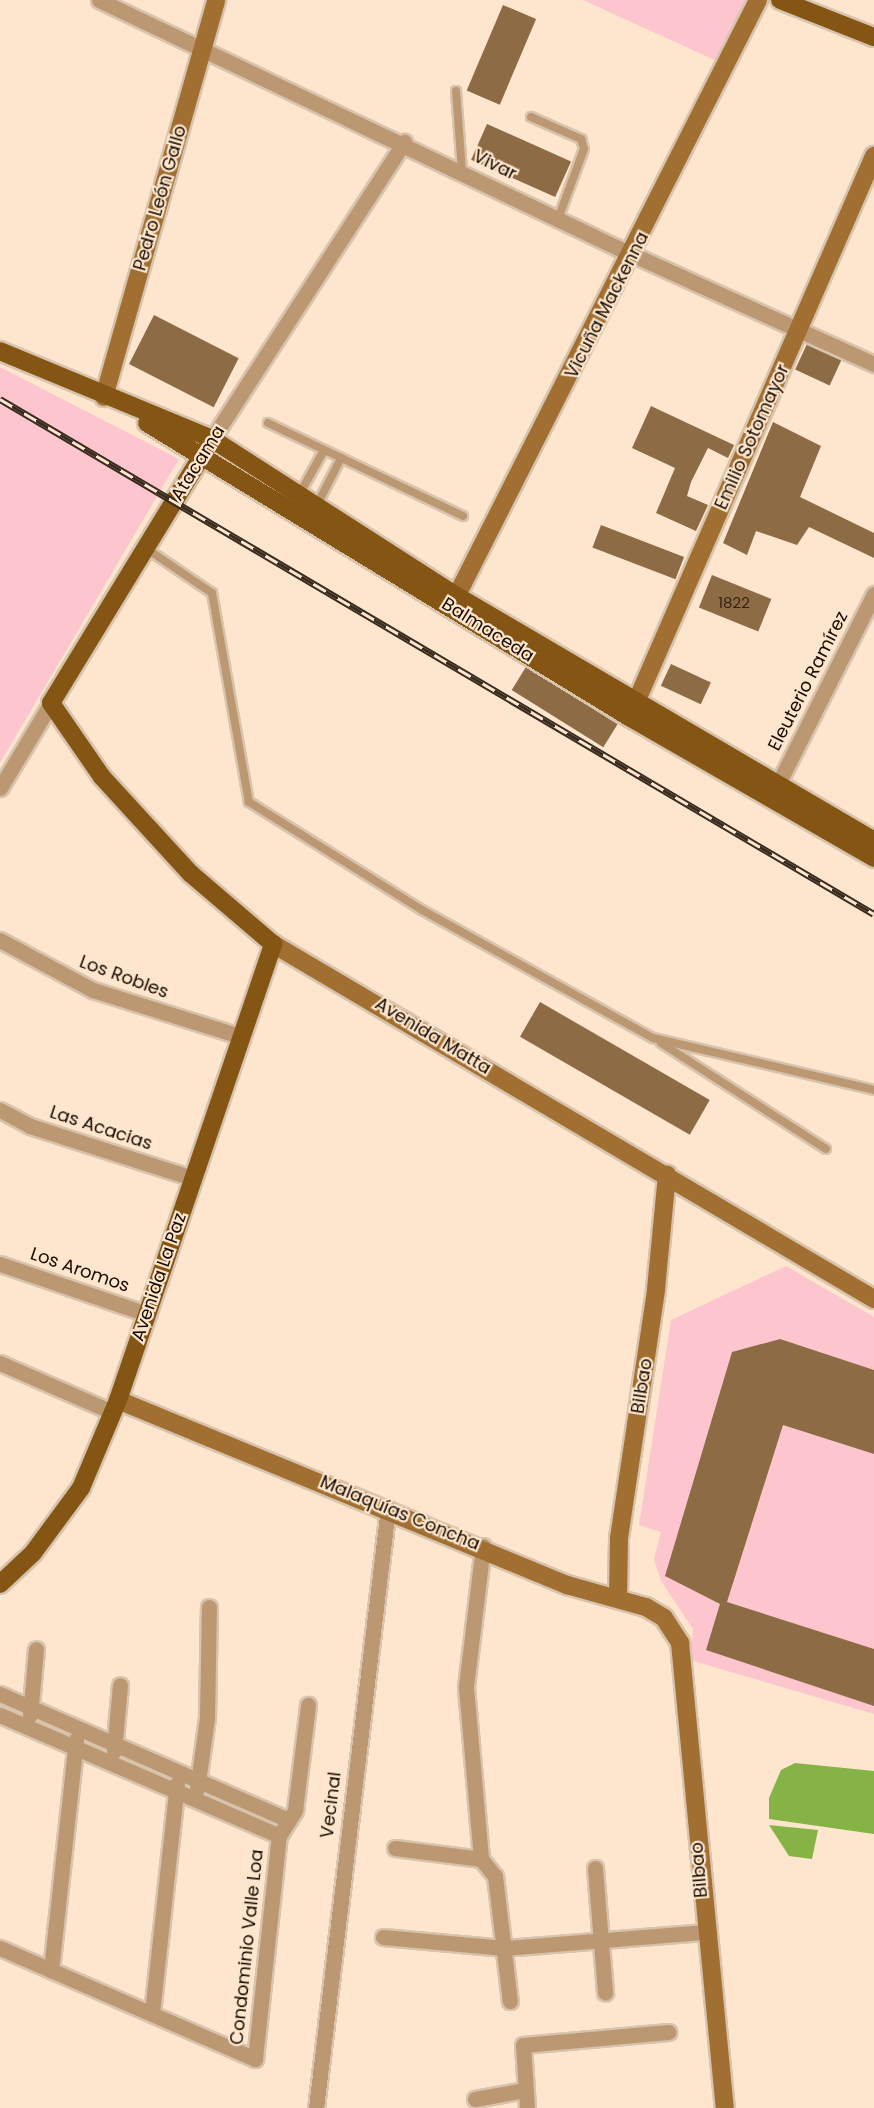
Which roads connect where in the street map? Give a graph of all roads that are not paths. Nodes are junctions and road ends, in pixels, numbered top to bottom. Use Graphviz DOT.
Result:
graph roads {
  1 [pos="99,0"];
  2 [pos="216,0"];
  3 [pos="758,0"];
  4 [pos="780,0"];
  5 [pos="874,37"];
  6 [pos="202,48"];
  7 [pos="456,91"];
  8 [pos="531,117"];
  9 [pos="404,142"];
  10 [pos="874,156"];
  11 [pos="462,171"];
  12 [pos="558,219"];
  13 [pos="632,255"];
  14 [pos="798,330"];
  15 [pos="0,351"];
  16 [pos="874,364"];
  17 [pos="104,397"];
  18 [pos="268,423"];
  19 [pos="212,440"];
  20 [pos="324,450"];
  21 [pos="202,456"];
  22 [pos="341,458"];
  23 [pos="299,495"];
  24 [pos="316,507"];
  25 [pos="463,516"];
  26 [pos="147,549"];
  27 [pos="874,594"];
  28 [pos="454,602"];
  29 [pos="51,703"];
  30 [pos="633,710"];
  31 [pos="777,786"];
  32 [pos="0,788"];
  33 [pos="874,840"];
  34 [pos="874,858"];
  35 [pos="0,940"];
  36 [pos="273,944"];
  37 [pos="240,1036"];
  38 [pos="653,1038"];
  39 [pos="874,1090"];
  40 [pos="0,1110"];
  41 [pos="826,1149"];
  42 [pos="667,1175"];
  43 [pos="192,1179"];
  44 [pos="0,1264"];
  45 [pos="874,1299"];
  46 [pos="147,1314"];
  47 [pos="0,1363"];
  48 [pos="115,1406"];
  49 [pos="388,1508"];
  50 [pos="483,1546"];
  51 [pos="0,1584"];
  52 [pos="618,1597"];
  53 [pos="209,1607"];
  54 [pos="676,1632"];
  55 [pos="36,1649"];
  56 [pos="120,1685"];
  57 [pos="0,1694"];
  58 [pos="308,1705"];
  59 [pos="30,1707"];
  60 [pos="0,1715"];
  61 [pos="29,1727"];
  62 [pos="77,1727"];
  63 [pos="115,1742"];
  64 [pos="76,1747"];
  65 [pos="113,1762"];
  66 [pos="178,1771"];
  67 [pos="199,1780"];
  68 [pos="176,1791"];
  69 [pos="195,1799"];
  70 [pos="286,1820"];
  71 [pos="279,1836"];
  72 [pos="395,1848"];
  73 [pos="481,1858"];
  74 [pos="595,1868"];
  75 [pos="704,1932"];
  76 [pos="603,1936"];
  77 [pos="383,1937"];
  78 [pos="0,1948"];
  79 [pos="505,1948"];
  80 [pos="51,1970"];
  81 [pos="605,1993"];
  82 [pos="510,2001"];
  83 [pos="152,2013"];
  84 [pos="668,2032"];
  85 [pos="525,2090"];
  86 [pos="316,2108"];
  87 [pos="490,2108"];
  88 [pos="527,2108"];
  89 [pos="725,2108"];
  1 -- 6 [label="street, Vivar"];
  2 -- 6 [label="street, Pedro León Gallo"];
  3 -- 13 [label="street, Vicuña Mackenna"];
  4 -- 5 [label="main road"];
  6 -- 9 [label="street, Vivar"];
  6 -- 17 [label="street, Pedro León Gallo"];
  7 -- 11 [label="lane"];
  8 -- 12 [label="lane"];
  9 -- 11 [label="street, Vivar"];
  9 -- 19 [label="street, Atacama"];
  10 -- 14 [label="street, Emilio Sotomayor"];
  11 -- 12 [label="street, Vivar"];
  12 -- 13 [label="street, Vivar"];
  13 -- 14 [label="street, Vivar"];
  13 -- 28 [label="street, Vicuña Mackenna"];
  14 -- 16 [label="street, Vivar"];
  14 -- 30 [label="street, Emilio Sotomayor"];
  15 -- 17 [label="main road, Balmaceda"];
  17 -- 19 [label="main road, Balmaceda"];
  17 -- 21 [label="main road, Balmaceda"];
  18 -- 20 [label="lane"];
  19 -- 21 [label="main road, Atacama"];
  19 -- 23 [label="main road, Balmaceda"];
  20 -- 22 [label="lane"];
  20 -- 23 [label="lane"];
  21 -- 26 [label="main road, Atacama"];
  21 -- 28 [label="main road, Balmaceda"];
  22 -- 24 [label="lane"];
  22 -- 25 [label="lane"];
  23 -- 24 [label="main road, Balmaceda"];
  24 -- 28 [label="main road, Balmaceda"];
  26 -- 29 [label="main road, Atacama"];
  26 -- 38 [label="lane"];
  27 -- 31 [label="street, Eleuterio Ramírez"];
  28 -- 30 [label="main road, Balmaceda"];
  29 -- 32 [label="street, Atacama"];
  29 -- 36 [label="main road, Avenida Matta"];
  30 -- 31 [label="main road, Balmaceda"];
  30 -- 34 [label="main road, Balmaceda"];
  31 -- 33 [label="main road, Balmaceda"];
  35 -- 37 [label="street, Los Robles"];
  36 -- 37 [label="main road, Avenida La Paz"];
  36 -- 42 [label="street, Avenida Matta"];
  37 -- 43 [label="main road, Avenida La Paz"];
  38 -- 39 [label="lane"];
  38 -- 41 [label="lane"];
  40 -- 43 [label="street, Las Acacias"];
  42 -- 45 [label="street, Avenida Matta"];
  42 -- 52 [label="street, Bilbao"];
  43 -- 46 [label="main road, Avenida La Paz"];
  44 -- 46 [label="street, Los Aromos"];
  46 -- 48 [label="main road, Avenida La Paz"];
  47 -- 48 [label="street"];
  48 -- 49 [label="street, Malaquías Concha"];
  48 -- 51 [label="main road, Avenida La Paz"];
  49 -- 50 [label="street, Malaquías Concha"];
  49 -- 86 [label="street, Vecinal"];
  50 -- 52 [label="street, Malaquías Concha"];
  50 -- 73 [label="street"];
  52 -- 54 [label="street, Malaquías Concha"];
  53 -- 67 [label="street"];
  54 -- 75 [label="street, Bilbao"];
  55 -- 59 [label="street"];
  56 -- 63 [label="street"];
  57 -- 59 [label="street"];
  58 -- 70 [label="street, Condominio Valle Loa"];
  59 -- 61 [label="street"];
  59 -- 62 [label="street"];
  60 -- 61 [label="street, Condominio Valle Loa"];
  61 -- 64 [label="street, Condominio Valle Loa"];
  62 -- 63 [label="street"];
  62 -- 64 [label="street"];
  63 -- 65 [label="street"];
  63 -- 66 [label="street"];
  64 -- 65 [label="street, Condominio Valle Loa"];
  64 -- 80 [label="street"];
  65 -- 68 [label="street, Condominio Valle Loa"];
  66 -- 67 [label="street"];
  66 -- 68 [label="street"];
  67 -- 69 [label="street"];
  67 -- 70 [label="street"];
  68 -- 69 [label="street, Condominio Valle Loa"];
  68 -- 83 [label="street"];
  69 -- 71 [label="street, Condominio Valle Loa"];
  70 -- 71 [label="street, Condominio Valle Loa"];
  71 -- 83 [label="street, Condominio Valle Loa"];
  72 -- 73 [label="street"];
  73 -- 79 [label="street"];
  74 -- 76 [label="street"];
  75 -- 76 [label="street"];
  75 -- 89 [label="street, Bilbao"];
  76 -- 79 [label="street"];
  76 -- 81 [label="street"];
  77 -- 79 [label="street"];
  78 -- 80 [label="street, Condominio Valle Loa"];
  79 -- 82 [label="street"];
  80 -- 83 [label="street, Condominio Valle Loa"];
  84 -- 85 [label="street"];
  85 -- 87 [label="street"];
  85 -- 88 [label="street"];
}
